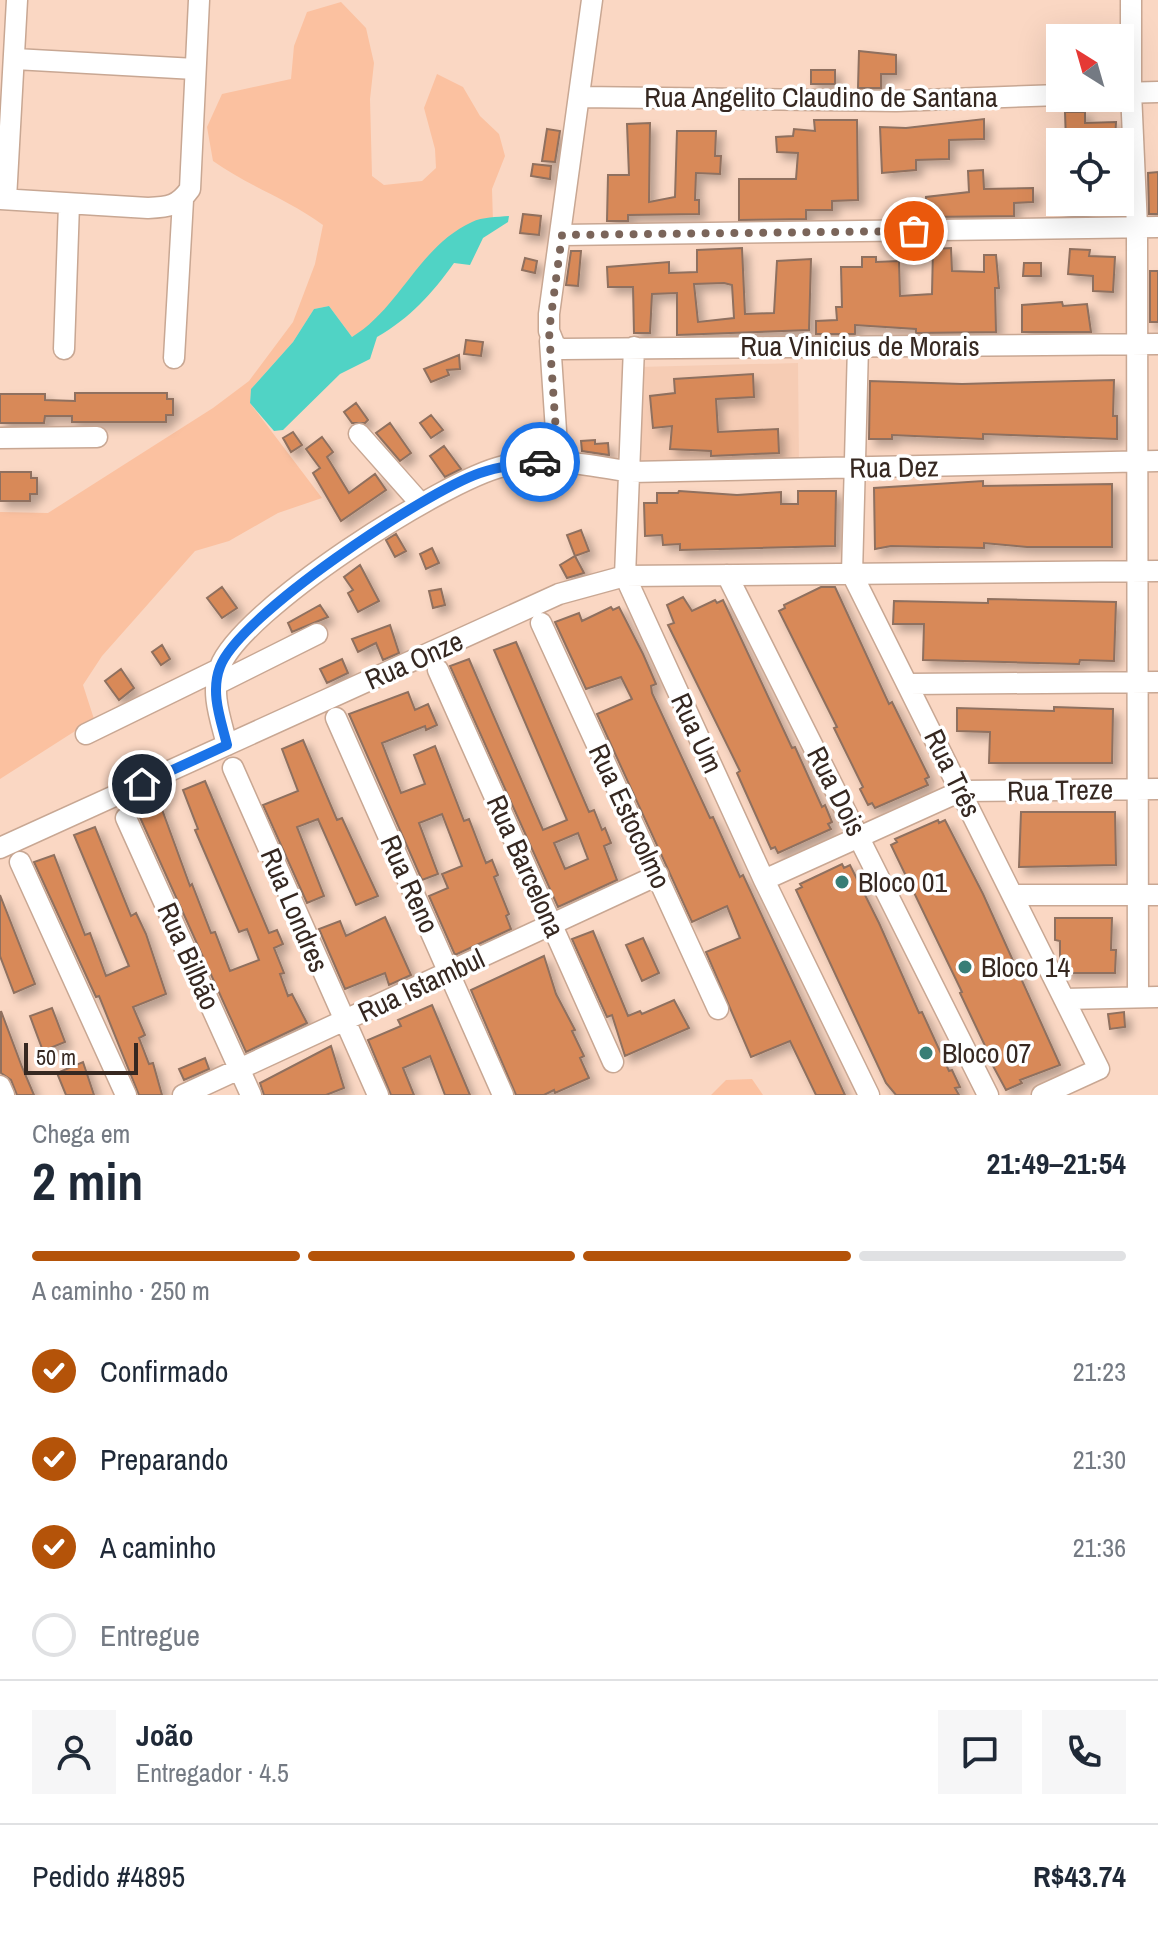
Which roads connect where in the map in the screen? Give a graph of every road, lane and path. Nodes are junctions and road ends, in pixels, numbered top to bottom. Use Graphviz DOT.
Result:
graph roads {
  1 [pos="17,0"];
  2 [pos="199,0"];
  3 [pos="592,0"];
  4 [pos="1131,0"];
  5 [pos="1129,24"];
  6 [pos="15,59"];
  7 [pos="195,69"];
  8 [pos="1134,92"];
  9 [pos="1158,92"];
  10 [pos="1046,96"];
  11 [pos="581,97"];
  12 [pos="1128,112"];
  13 [pos="3,199"];
  14 [pos="183,200"];
  15 [pos="69,204"];
  16 [pos="1148,227"];
  17 [pos="562,235"];
  18 [pos="1135,344"];
  19 [pos="1158,344"];
  20 [pos="556,345"];
  21 [pos="858,346"];
  22 [pos="634,347"];
  23 [pos="64,349"];
  24 [pos="174,358"];
  25 [pos="359,434"];
  26 [pos="97,437"];
  27 [pos="0,438"];
  28 [pos="558,461"];
  29 [pos="1158,461"];
  30 [pos="1136,462"];
  31 [pos="855,467"];
  32 [pos="631,472"];
  33 [pos="421,504"];
  34 [pos="1136,571"];
  35 [pos="1158,571"];
  36 [pos="852,574"];
  37 [pos="727,575"];
  38 [pos="625,576"];
  39 [pos="541,623"];
  40 [pos="317,634"];
  41 [pos="438,670"];
  42 [pos="218,676"];
  43 [pos="1137,682"];
  44 [pos="1158,682"];
  45 [pos="909,684"];
  46 [pos="336,718"];
  47 [pos="86,734"];
  48 [pos="227,745"];
  49 [pos="233,768"];
  50 [pos="1137,789"];
  51 [pos="1158,789"];
  52 [pos="961,791"];
  53 [pos="126,818"];
  54 [pos="860,836"];
  55 [pos="0,848"];
  56 [pos="20,862"];
  57 [pos="658,875"];
  58 [pos="764,880"];
  59 [pos="1013,895"];
  60 [pos="1148,895"];
  61 [pos="552,924"];
  62 [pos="449,972"];
  63 [pos="1148,997"];
  64 [pos="1064,999"];
  65 [pos="718,1009"];
  66 [pos="342,1021"];
  67 [pos="613,1062"];
  68 [pos="240,1070"];
  69 [pos="0,1086"];
  70 [pos="4,1095"];
  71 [pos="126,1095"];
  72 [pos="183,1095"];
  73 [pos="251,1095"];
  74 [pos="378,1095"];
  75 [pos="503,1095"];
  76 [pos="869,1095"];
  77 [pos="988,1095"];
  78 [pos="1042,1095"];
  1 -- 6 [label="street"];
  2 -- 7 [label="street"];
  3 -- 11 [label="street"];
  4 -- 5 [label="street"];
  6 -- 7 [label="street"];
  6 -- 13 [label="street"];
  7 -- 14 [label="street"];
  8 -- 9 [label="street"];
  10 -- 11 [label="street, Rua Angelito Claudino de Santana"];
  11 -- 17 [label="street"];
  12 -- 16 [label="street"];
  13 -- 15 [label="street"];
  14 -- 15 [label="street"];
  14 -- 24 [label="street"];
  15 -- 23 [label="street"];
  16 -- 17 [label="street"];
  16 -- 18 [label="street"];
  17 -- 20 [label="street"];
  18 -- 19 [label="street, Rua Vinicius de Morais"];
  18 -- 21 [label="street, Rua Vinicius de Morais"];
  18 -- 30 [label="street"];
  20 -- 22 [label="street, Rua Vinicius de Morais"];
  20 -- 28 [label="street"];
  21 -- 22 [label="street, Rua Vinicius de Morais"];
  21 -- 31 [label="street, Rua Três"];
  22 -- 32 [label="street, Rua Um"];
  25 -- 33 [label="street"];
  26 -- 27 [label="street"];
  28 -- 32 [label="street, Rua Dez"];
  28 -- 33 [label="street, Rua Dez"];
  29 -- 30 [label="street, Rua Dez"];
  30 -- 31 [label="street, Rua Dez"];
  30 -- 34 [label="street"];
  31 -- 32 [label="street, Rua Dez"];
  31 -- 36 [label="street, Rua Três"];
  32 -- 38 [label="street, Rua Um"];
  33 -- 42 [label="street, Rua Dez"];
  34 -- 35 [label="street, Rua Onze"];
  34 -- 36 [label="street, Rua Onze"];
  34 -- 43 [label="street"];
  36 -- 37 [label="street, Rua Onze"];
  36 -- 45 [label="street, Rua Três"];
  37 -- 38 [label="street, Rua Onze"];
  37 -- 54 [label="street, Rua Dois"];
  38 -- 48 [label="street, Rua Onze"];
  38 -- 58 [label="street, Rua Um"];
  39 -- 57 [label="street, Rua Estocolmo"];
  40 -- 42 [label="street"];
  41 -- 61 [label="street, Rua Barcelona"];
  42 -- 47 [label="street"];
  42 -- 48 [label="street"];
  43 -- 44 [label="street"];
  43 -- 45 [label="street"];
  43 -- 50 [label="street"];
  45 -- 52 [label="street, Rua Três"];
  46 -- 62 [label="street, Rua Reno"];
  48 -- 55 [label="street, Rua Onze"];
  49 -- 66 [label="street, Rua Londres"];
  50 -- 51 [label="street, Rua Treze"];
  50 -- 52 [label="street, Rua Treze"];
  50 -- 60 [label="street"];
  52 -- 54 [label="street"];
  52 -- 59 [label="street, Rua Três"];
  53 -- 68 [label="street, Rua Bilbão"];
  54 -- 58 [label="street"];
  54 -- 77 [label="street, Rua Dois"];
  56 -- 71 [label="street"];
  57 -- 61 [label="street, Rua Istambul"];
  57 -- 65 [label="street, Rua Estocolmo"];
  58 -- 76 [label="street, Rua Um"];
  59 -- 60 [label="street"];
  59 -- 64 [label="street, Rua Três"];
  60 -- 63 [label="street"];
  61 -- 62 [label="street, Rua Istambul"];
  61 -- 67 [label="street, Rua Barcelona"];
  62 -- 66 [label="street, Rua Istambul"];
  62 -- 75 [label="street, Rua Reno"];
  63 -- 64 [label="street"];
  64 -- 78 [label="street, Rua Três"];
  66 -- 68 [label="street, Rua Istambul"];
  66 -- 74 [label="street, Rua Londres"];
  68 -- 72 [label="street, Rua Istambul"];
  68 -- 73 [label="street, Rua Bilbão"];
  69 -- 70 [label="street"];
}
